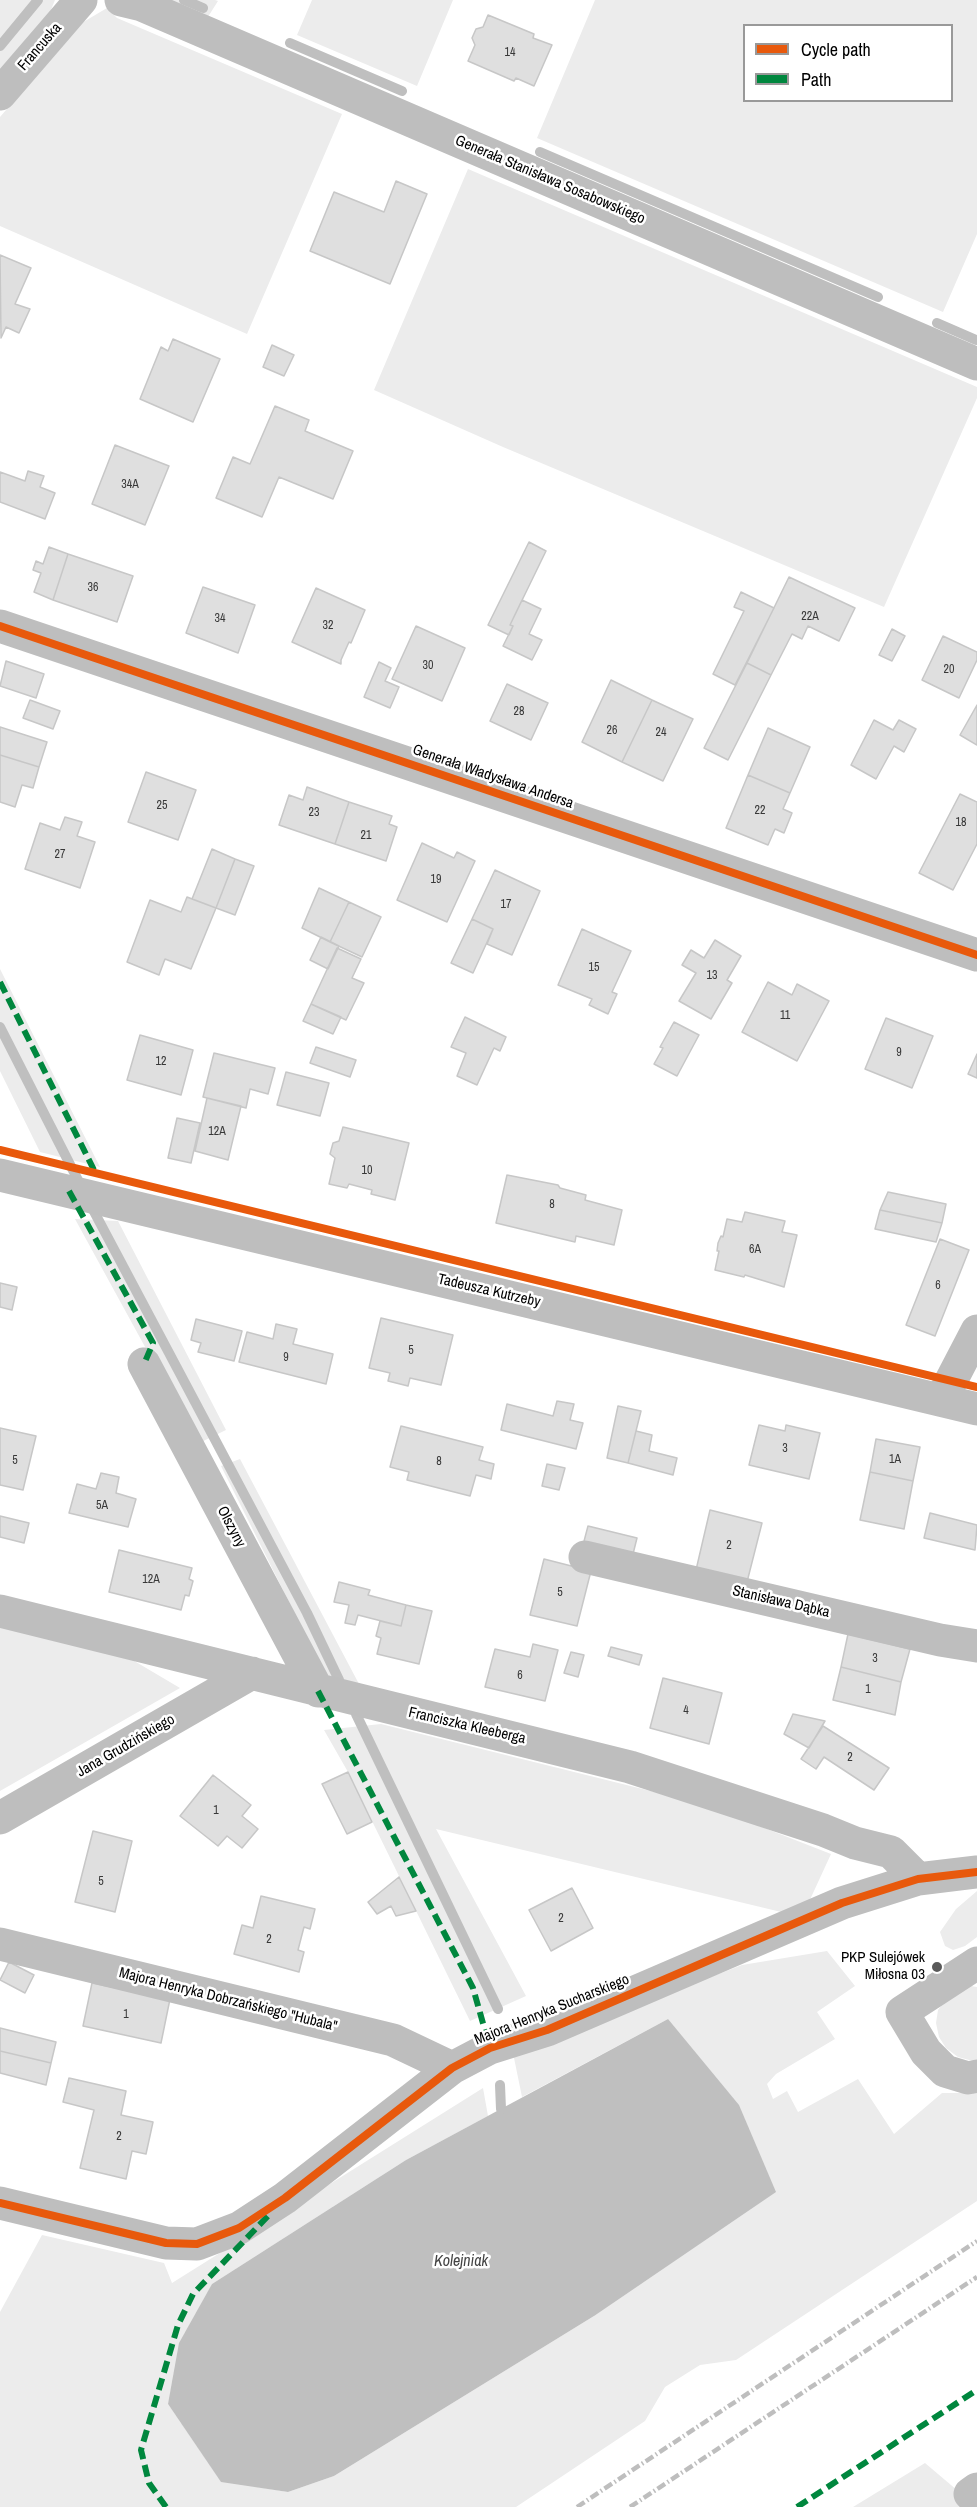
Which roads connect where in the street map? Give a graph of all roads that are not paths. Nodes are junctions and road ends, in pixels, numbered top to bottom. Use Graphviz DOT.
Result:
graph roads {
  1 [pos="81,0"];
  2 [pos="121,0"];
  3 [pos="0,94"];
  4 [pos="977,364"];
  5 [pos="0,626"];
  6 [pos="977,955"];
  7 [pos="12,1178"];
  8 [pos="977,1331"];
  9 [pos="144,1364"];
  10 [pos="941,1400"];
  11 [pos="977,1409"];
  12 [pos="585,1557"];
  13 [pos="0,1611"];
  14 [pos="977,1646"];
  15 [pos="252,1673"];
  16 [pos="318,1691"];
  17 [pos="0,1818"];
  18 [pos="977,1872"];
  19 [pos="918,1879"];
  20 [pos="0,1944"];
  21 [pos="977,1963"];
  22 [pos="452,2068"];
  23 [pos="977,2076"];
  24 [pos="0,2204"];
  25 [pos="977,2488"];
  26 [pos="977,2500"];
  1 -- 3 [label="street, Francuska"];
  2 -- 4 [label="street, Generała Stanisława Sosabowskiego"];
  5 -- 6 [label="street, Generała Władysława Andersa"];
  7 -- 10 [label="street, Tadeusza Kutrzeby"];
  8 -- 10 [label="street"];
  9 -- 16 [label="street, Olszyny"];
  10 -- 11 [label="street, Tadeusza Kutrzeby"];
  12 -- 14 [label="street, Stanisława Dąbka"];
  13 -- 15 [label="street, Franciszka Kleeberga"];
  15 -- 16 [label="street, Franciszka Kleeberga"];
  15 -- 17 [label="street, Jana Grudzińskiego"];
  16 -- 19 [label="street, Franciszka Kleeberga"];
  18 -- 19 [label="street, Majora Henryka Sucharskiego"];
  19 -- 22 [label="street, Majora Henryka Sucharskiego"];
  20 -- 22 [label="street, Majora Henryka Dobrzańskiego \"Hubala\""];
  21 -- 23 [label="street"];
  22 -- 24 [label="street, Majora Henryka Sucharskiego"];
  25 -- 26 [label="street"];
}
